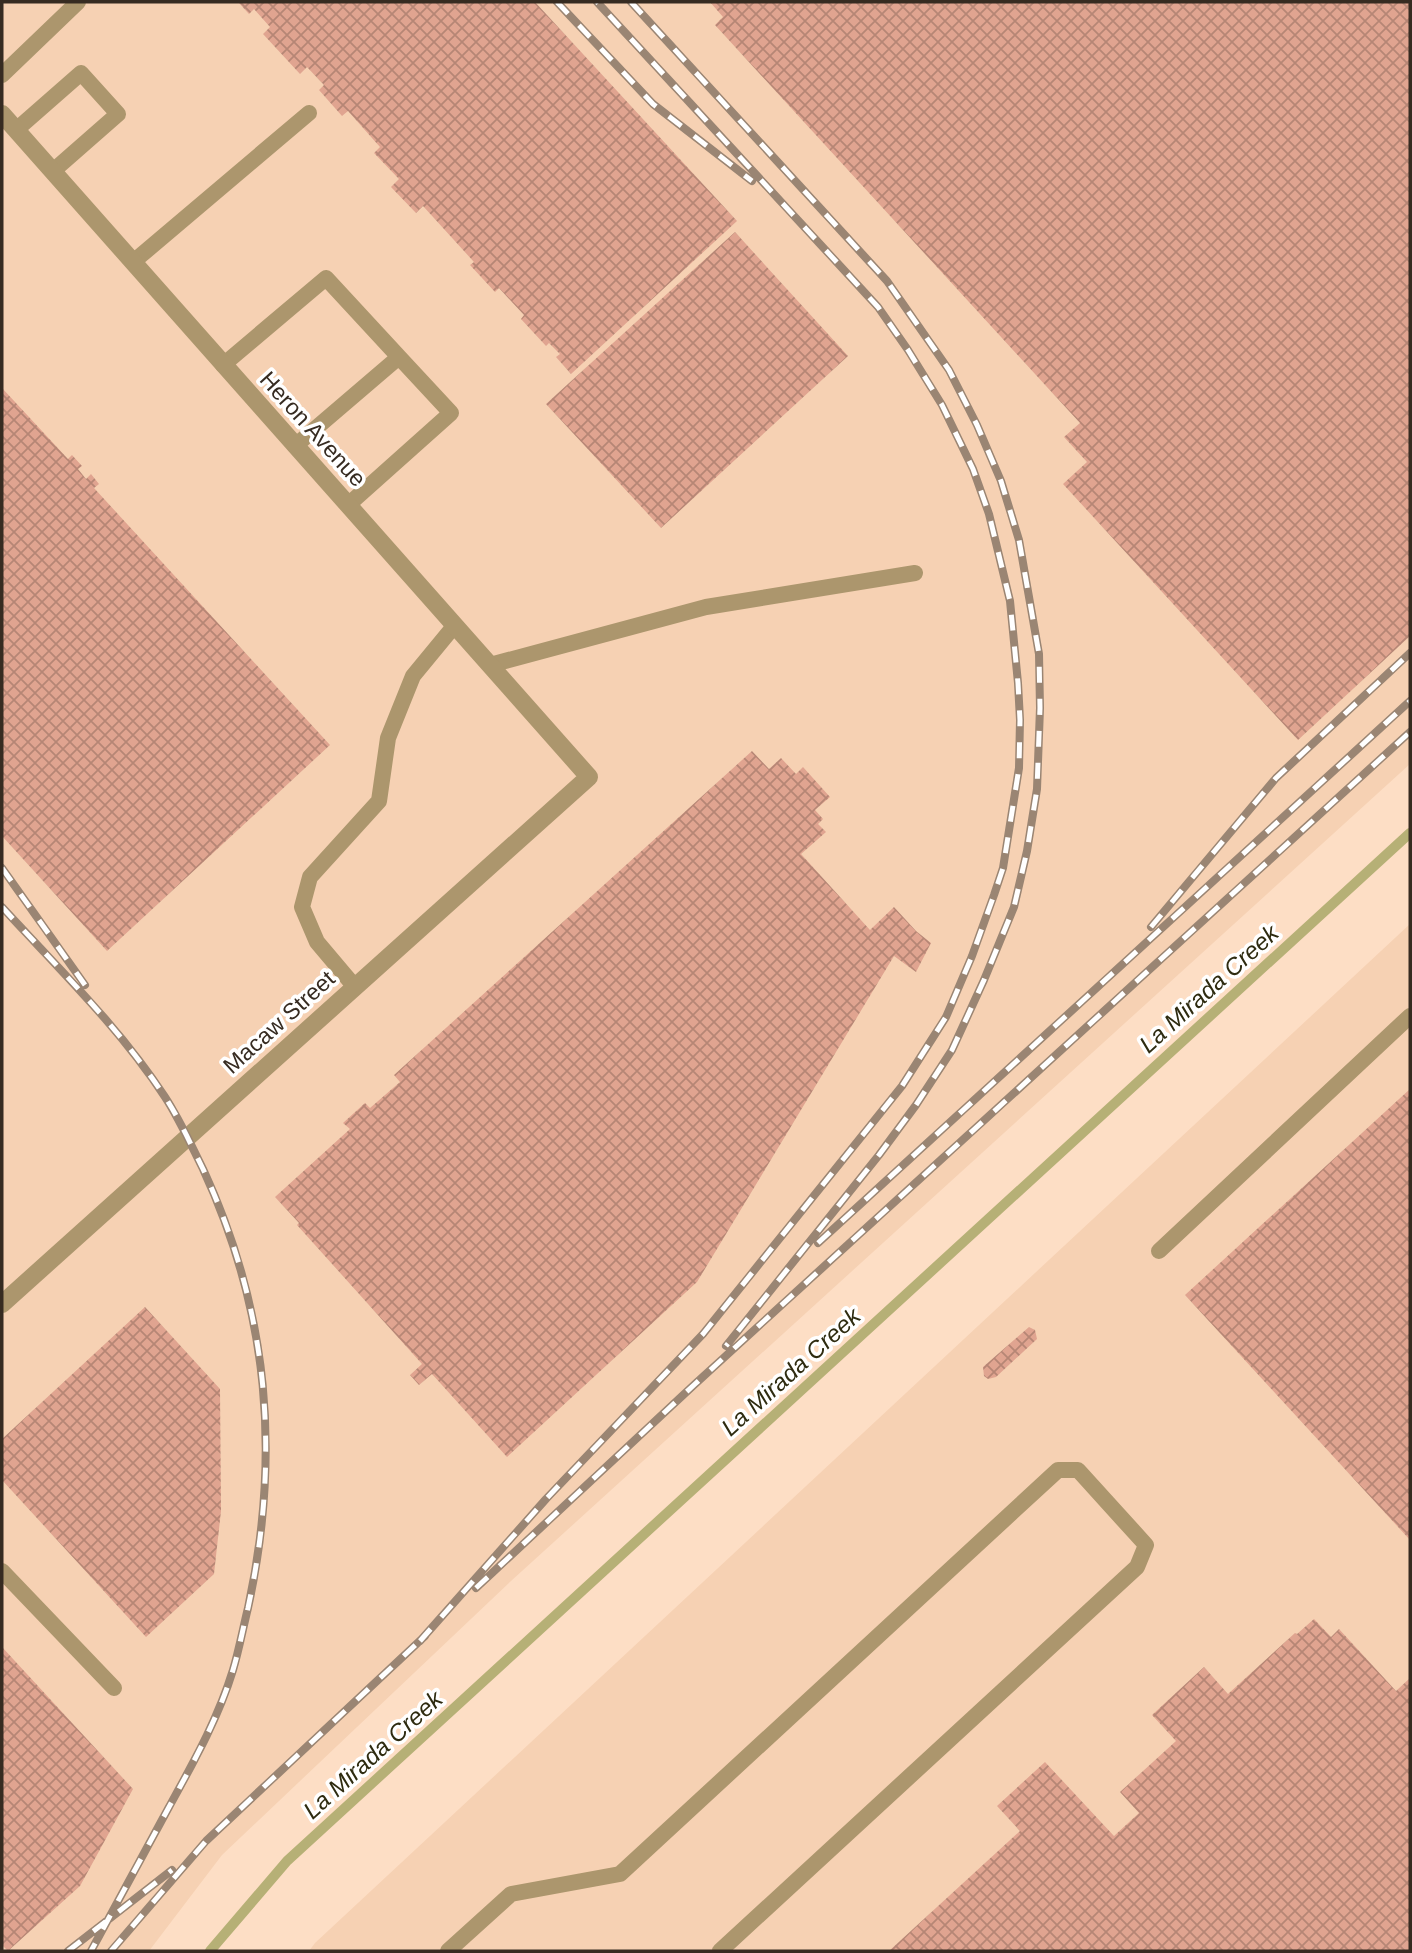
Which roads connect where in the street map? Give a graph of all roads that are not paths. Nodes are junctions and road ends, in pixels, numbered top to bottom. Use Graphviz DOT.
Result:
graph roads {
  1 [pos="78,2"];
  2 [pos="2,75"];
  3 [pos="309,113"];
  4 [pos="2,114"];
  5 [pos="16,130"];
  6 [pos="52,171"];
  7 [pos="133,262"];
  8 [pos="399,357"];
  9 [pos="223,365"];
  10 [pos="295,446"];
  11 [pos="348,505"];
  12 [pos="915,573"];
  13 [pos="454,625"];
  14 [pos="490,666"];
  15 [pos="589,776"];
  16 [pos="355,987"];
  17 [pos="1410,1016"];
  18 [pos="1159,1251"];
  19 [pos="2,1304"];
  20 [pos="2,1571"];
  21 [pos="114,1688"];
  22 [pos="448,1951"];
  23 [pos="720,1951"];
  1 -- 2 [label="lane"];
  3 -- 7 [label="lane"];
  4 -- 5 [label="street, Heron Avenue"];
  5 -- 6 [label="street, Heron Avenue"];
  5 -- 6 [label="lane"];
  6 -- 7 [label="street, Heron Avenue"];
  7 -- 9 [label="street, Heron Avenue"];
  8 -- 9 [label="lane"];
  8 -- 10 [label="lane"];
  8 -- 11 [label="lane"];
  9 -- 10 [label="street, Heron Avenue"];
  10 -- 11 [label="street, Heron Avenue"];
  11 -- 13 [label="street, Heron Avenue"];
  12 -- 14 [label="lane"];
  13 -- 14 [label="street, Heron Avenue"];
  13 -- 16 [label="lane"];
  14 -- 15 [label="street, Heron Avenue"];
  15 -- 16 [label="street, Macaw Street"];
  16 -- 19 [label="street, Macaw Street"];
  17 -- 18 [label="lane"];
  20 -- 21 [label="lane"];
  22 -- 23 [label="lane"];
}
